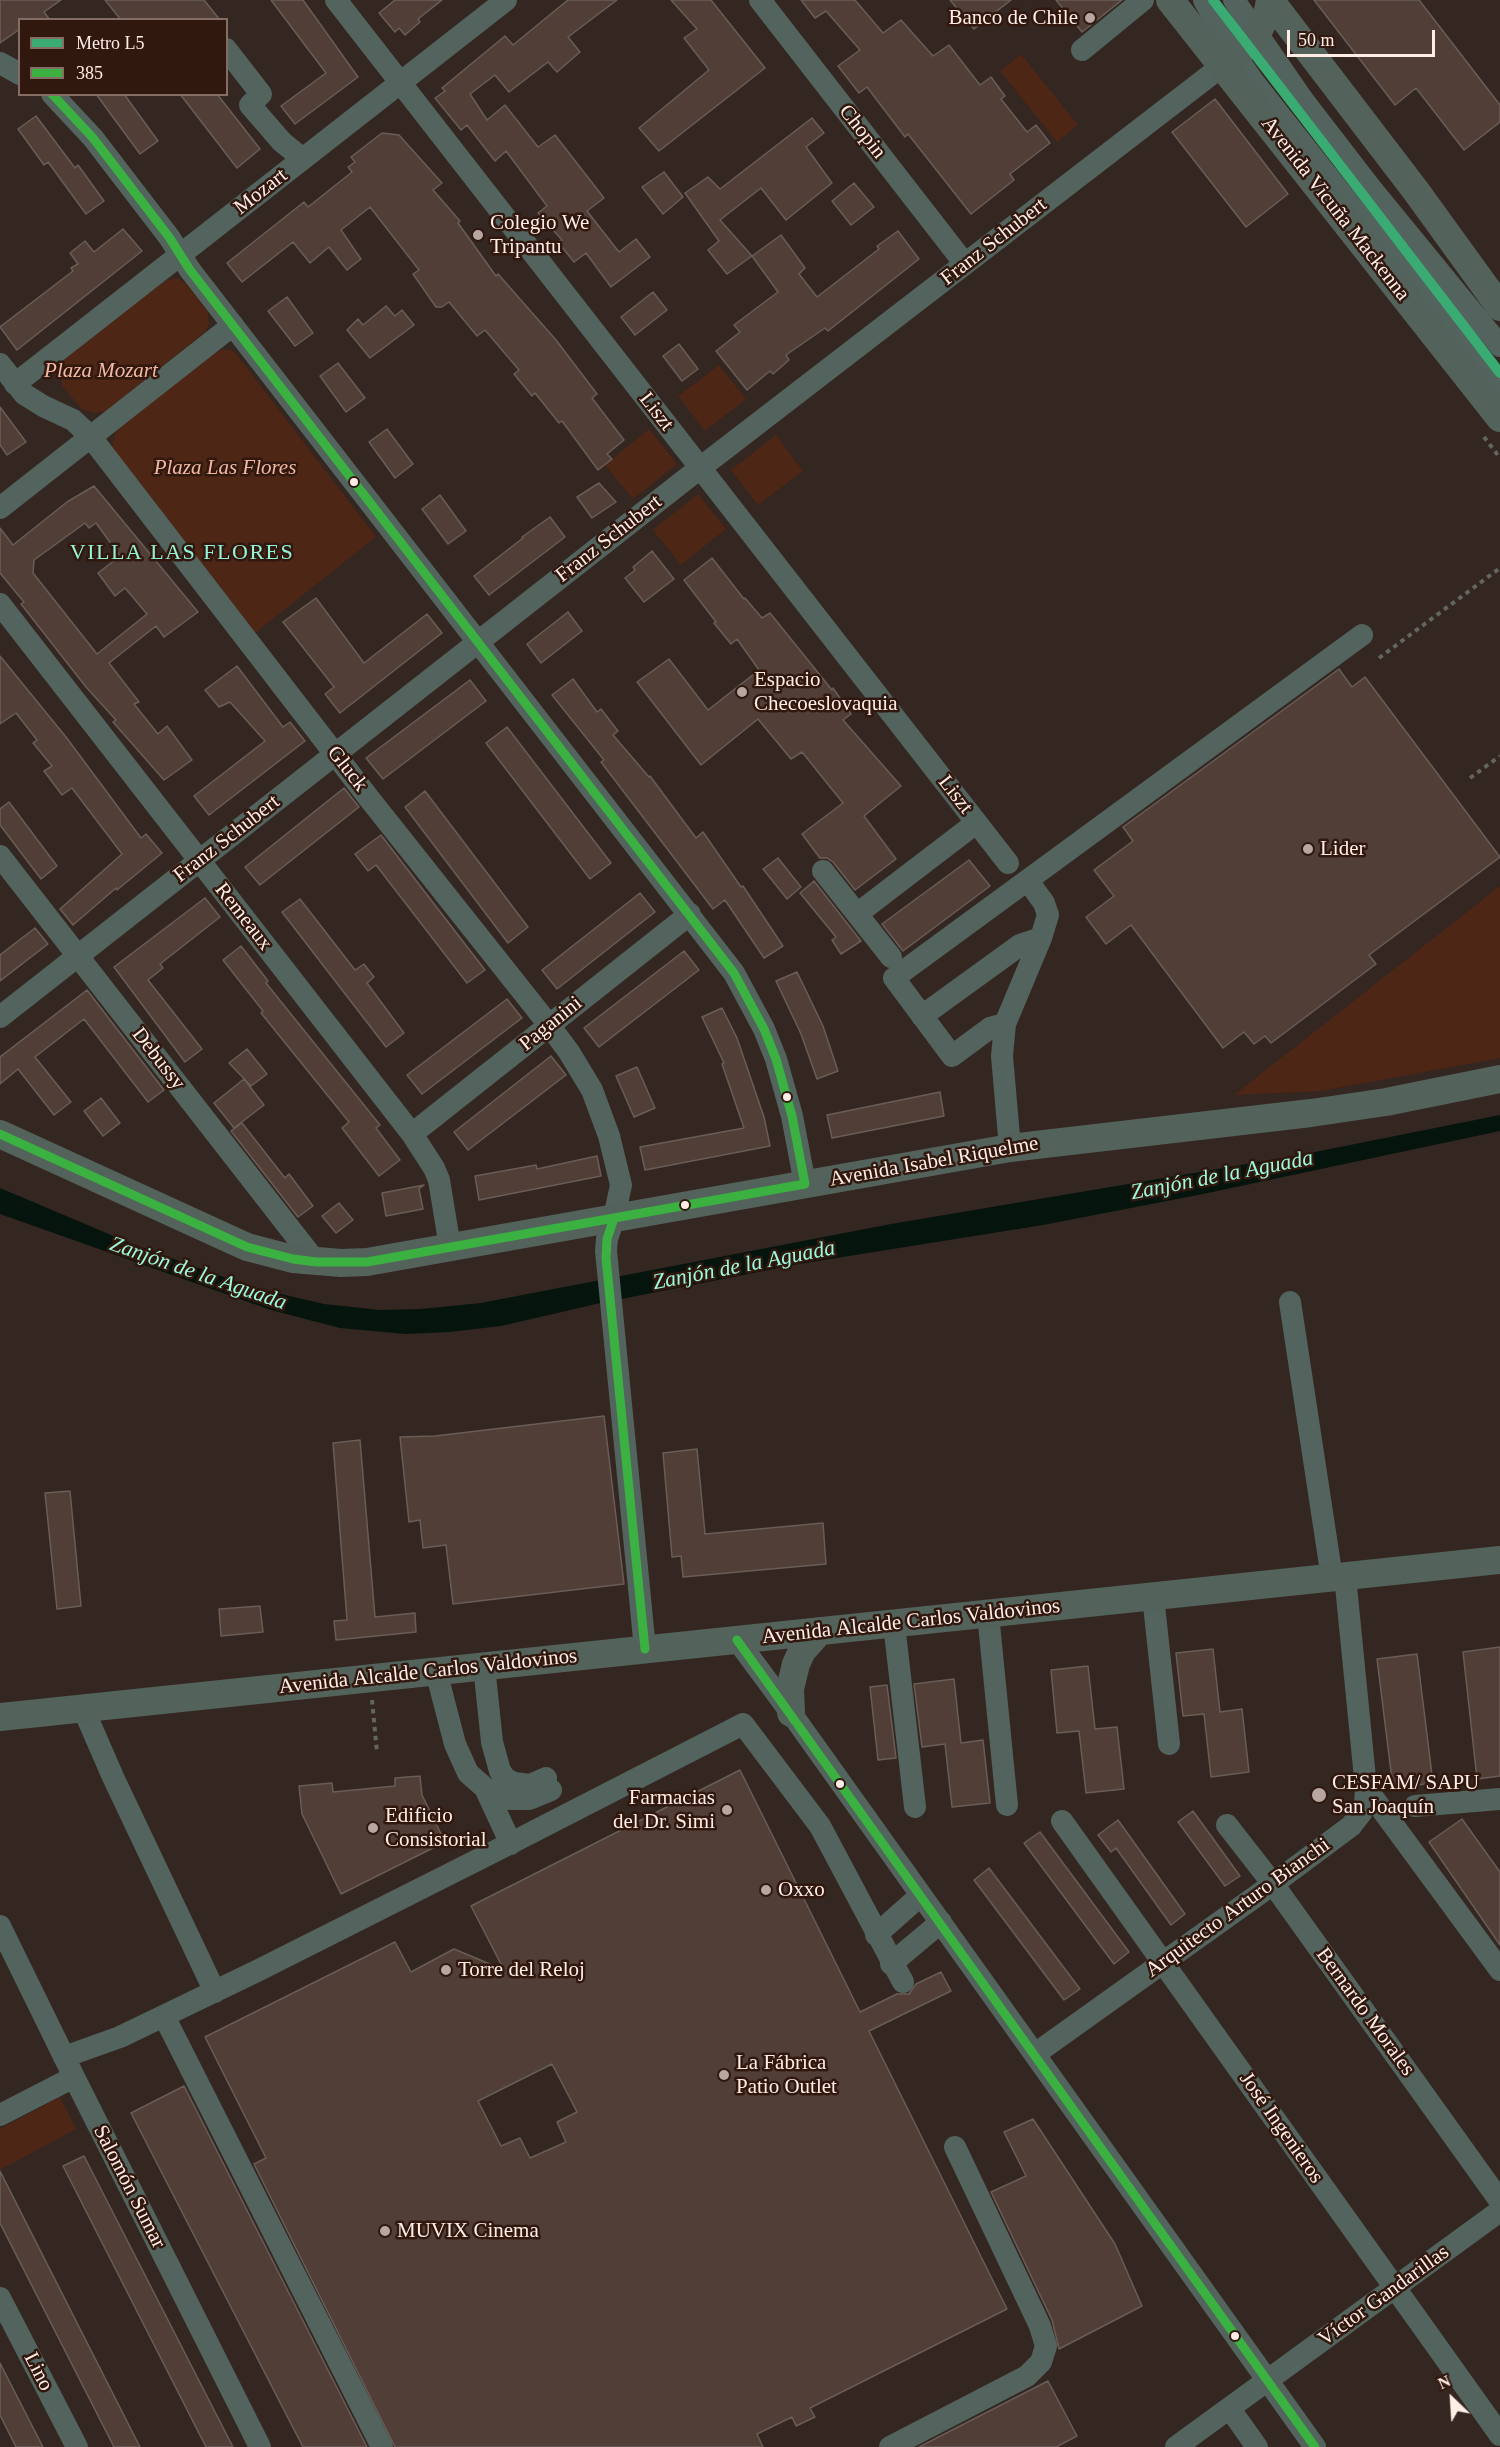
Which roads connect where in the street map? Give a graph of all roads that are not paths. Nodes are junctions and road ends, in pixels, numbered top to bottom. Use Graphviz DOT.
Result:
graph roads {
  1 [pos="336,0"];
  2 [pos="506,0"];
  3 [pos="760,0"];
  4 [pos="1143,0"];
  5 [pos="1170,0"];
  6 [pos="1204,0"];
  7 [pos="1234,0"];
  8 [pos="1270,0"];
  9 [pos="1258,32"];
  10 [pos="1082,50"];
  11 [pos="228,52"];
  12 [pos="1229,60"];
  13 [pos="0,63"];
  14 [pos="18,73"];
  15 [pos="400,82"];
  16 [pos="54,96"];
  17 [pos="267,106"];
  18 [pos="303,159"];
  19 [pos="180,255"];
  20 [pos="965,264"];
  21 [pos="1496,294"];
  22 [pos="233,325"];
  23 [pos="1500,346"];
  24 [pos="0,364"];
  25 [pos="15,384"];
  26 [pos="1500,395"];
  27 [pos="1500,418"];
  28 [pos="90,436"];
  29 [pos="700,468"];
  30 [pos="0,508"];
  31 [pos="0,604"];
  32 [pos="1362,634"];
  33 [pos="477,642"];
  34 [pos="335,754"];
  35 [pos="976,823"];
  36 [pos="0,856"];
  37 [pos="199,861"];
  38 [pos="1008,863"];
  39 [pos="824,871"];
  40 [pos="1028,881"];
  41 [pos="690,914"];
  42 [pos="857,914"];
  43 [pos="1041,938"];
  44 [pos="78,955"];
  45 [pos="891,957"];
  46 [pos="922,1016"];
  47 [pos="0,1017"];
  48 [pos="1005,1024"];
  49 [pos="549,1025"];
  50 [pos="1500,1079"];
  51 [pos="0,1134"];
  52 [pos="412,1134"];
  53 [pos="1010,1148"];
  54 [pos="805,1184"];
  55 [pos="614,1218"];
  56 [pos="450,1247"];
  57 [pos="316,1262"];
  58 [pos="1290,1302"];
  59 [pos="1500,1560"];
  60 [pos="1339,1577"];
  61 [pos="1153,1596"];
  62 [pos="988,1614"];
  63 [pos="894,1623"];
  64 [pos="820,1631"];
  65 [pos="736,1640"];
  66 [pos="645,1649"];
  67 [pos="484,1666"];
  68 [pos="436,1671"];
  69 [pos="83,1708"];
  70 [pos="791,1713"];
  71 [pos="0,1717"];
  72 [pos="1169,1744"];
  73 [pos="484,1788"];
  74 [pos="1366,1788"];
  75 [pos="517,1799"];
  76 [pos="1500,1800"];
  77 [pos="1006,1805"];
  78 [pos="1415,1806"];
  79 [pos="915,1807"];
  80 [pos="1062,1821"];
  81 [pos="1227,1825"];
  82 [pos="508,1838"];
  83 [pos="1273,1884"];
  84 [pos="921,1895"];
  85 [pos="940,1922"];
  86 [pos="0,1926"];
  87 [pos="876,1935"];
  88 [pos="1163,1963"];
  89 [pos="1500,1970"];
  90 [pos="215,1992"];
  91 [pos="164,2016"];
  92 [pos="1035,2054"];
  93 [pos="69,2067"];
  94 [pos="0,2115"];
  95 [pos="956,2147"];
  96 [pos="1500,2200"];
  97 [pos="1500,2211"];
  98 [pos="1395,2288"];
  99 [pos="0,2298"];
  100 [pos="1267,2380"];
  101 [pos="1230,2409"];
  102 [pos="1500,2435"];
  103 [pos="77,2447"];
  104 [pos="260,2447"];
  105 [pos="382,2447"];
  106 [pos="890,2447"];
  107 [pos="1176,2447"];
  108 [pos="1257,2447"];
  109 [pos="1315,2447"];
  1 -- 15 [label="street, Liszt"];
  2 -- 15 [label="street, Mozart"];
  3 -- 20 [label="street, Chopin"];
  4 -- 10 [label="street"];
  5 -- 12 [label="main road, Avenida Vicuña Mackenna"];
  6 -- 12 [label="street"];
  7 -- 9 [label="street"];
  8 -- 9 [label="main road"];
  8 -- 21 [label="main road"];
  9 -- 12 [label="main road"];
  9 -- 23 [label="street"];
  11 -- 18 [label="street"];
  12 -- 20 [label="street, Franz Schubert"];
  12 -- 26 [label="street"];
  12 -- 27 [label="main road, Avenida Vicuña Mackenna"];
  13 -- 14 [label="street"];
  15 -- 18 [label="street, Mozart"];
  15 -- 29 [label="street, Liszt"];
  16 -- 19 [label="street"];
  17 -- 18 [label="street"];
  18 -- 19 [label="street, Mozart"];
  19 -- 22 [label="street"];
  19 -- 25 [label="street, Mozart"];
  20 -- 29 [label="street, Franz Schubert"];
  22 -- 28 [label="street"];
  22 -- 33 [label="street"];
  24 -- 25 [label="street, Gluck"];
  25 -- 28 [label="street, Gluck"];
  28 -- 30 [label="street"];
  28 -- 34 [label="street, Gluck"];
  29 -- 33 [label="street, Franz Schubert"];
  29 -- 35 [label="street, Liszt"];
  31 -- 37 [label="street, Remeaux"];
  32 -- 40 [label="street"];
  33 -- 34 [label="street, Franz Schubert"];
  33 -- 41 [label="street"];
  34 -- 37 [label="street, Franz Schubert"];
  34 -- 49 [label="street, Gluck"];
  35 -- 38 [label="street, Liszt"];
  35 -- 42 [label="street, Liszt"];
  36 -- 44 [label="street, Debussy"];
  37 -- 44 [label="street, Franz Schubert"];
  37 -- 52 [label="street, Remeaux"];
  39 -- 42 [label="street"];
  40 -- 43 [label="street"];
  40 -- 46 [label="street"];
  41 -- 49 [label="street, Paganini"];
  41 -- 54 [label="street"];
  42 -- 45 [label="street"];
  43 -- 46 [label="street"];
  43 -- 48 [label="street"];
  44 -- 47 [label="street, Franz Schubert"];
  44 -- 57 [label="street, Debussy"];
  46 -- 48 [label="street"];
  48 -- 53 [label="street"];
  49 -- 52 [label="street, Paganini"];
  49 -- 55 [label="street, Gluck"];
  50 -- 53 [label="main road, Avenida Isabel Riquelme"];
  51 -- 57 [label="main road, Avenida Isabel Riquelme"];
  52 -- 56 [label="street, Remeaux"];
  53 -- 54 [label="main road, Avenida Isabel Riquelme"];
  54 -- 55 [label="main road, Avenida Isabel Riquelme"];
  55 -- 56 [label="main road, Avenida Isabel Riquelme"];
  55 -- 66 [label="street, Gluck"];
  56 -- 57 [label="main road, Avenida Isabel Riquelme"];
  58 -- 60 [label="street, Arquitecto Arturo Bianchi"];
  59 -- 60 [label="main road, Avenida Alcalde Carlos Valdovinos"];
  60 -- 61 [label="main road, Avenida Alcalde Carlos Valdovinos"];
  60 -- 74 [label="street, Arquitecto Arturo Bianchi"];
  61 -- 62 [label="main road, Avenida Alcalde Carlos Valdovinos"];
  61 -- 72 [label="street"];
  62 -- 63 [label="main road, Avenida Alcalde Carlos Valdovinos"];
  62 -- 77 [label="street"];
  63 -- 64 [label="main road, Avenida Alcalde Carlos Valdovinos"];
  63 -- 79 [label="street"];
  64 -- 65 [label="main road, Avenida Alcalde Carlos Valdovinos"];
  64 -- 70 [label="main road"];
  65 -- 66 [label="main road, Avenida Alcalde Carlos Valdovinos"];
  65 -- 70 [label="street"];
  66 -- 67 [label="main road, Avenida Alcalde Carlos Valdovinos"];
  67 -- 68 [label="main road, Avenida Alcalde Carlos Valdovinos"];
  67 -- 75 [label="street"];
  68 -- 69 [label="main road, Avenida Alcalde Carlos Valdovinos"];
  68 -- 73 [label="street"];
  69 -- 71 [label="main road, Avenida Alcalde Carlos Valdovinos"];
  69 -- 90 [label="street"];
  70 -- 84 [label="street"];
  73 -- 75 [label="street"];
  73 -- 82 [label="street"];
  74 -- 83 [label="street, Arquitecto Arturo Bianchi"];
  74 -- 89 [label="street"];
  75 -- 82 [label="street"];
  76 -- 78 [label="street"];
  80 -- 88 [label="street, José Ingenieros"];
  81 -- 83 [label="street, Bernardo Morales"];
  82 -- 87 [label="street"];
  82 -- 90 [label="street"];
  83 -- 88 [label="street, Arquitecto Arturo Bianchi"];
  83 -- 96 [label="street, Bernardo Morales"];
  84 -- 85 [label="street"];
  84 -- 87 [label="street"];
  85 -- 87 [label="street"];
  85 -- 92 [label="street"];
  86 -- 93 [label="street, Salomón Sumar"];
  88 -- 92 [label="street, Arquitecto Arturo Bianchi"];
  88 -- 98 [label="street, José Ingenieros"];
  90 -- 91 [label="street"];
  91 -- 93 [label="street"];
  91 -- 105 [label="street"];
  92 -- 100 [label="street"];
  93 -- 94 [label="street"];
  93 -- 104 [label="street, Salomón Sumar"];
  95 -- 106 [label="street"];
  97 -- 98 [label="street, Víctor Gandarillas"];
  98 -- 100 [label="street, Víctor Gandarillas"];
  98 -- 102 [label="street, José Ingenieros"];
  99 -- 103 [label="street, Lino"];
  100 -- 101 [label="street, Víctor Gandarillas"];
  100 -- 109 [label="street"];
  101 -- 107 [label="street, Víctor Gandarillas"];
  101 -- 108 [label="street"];
}
